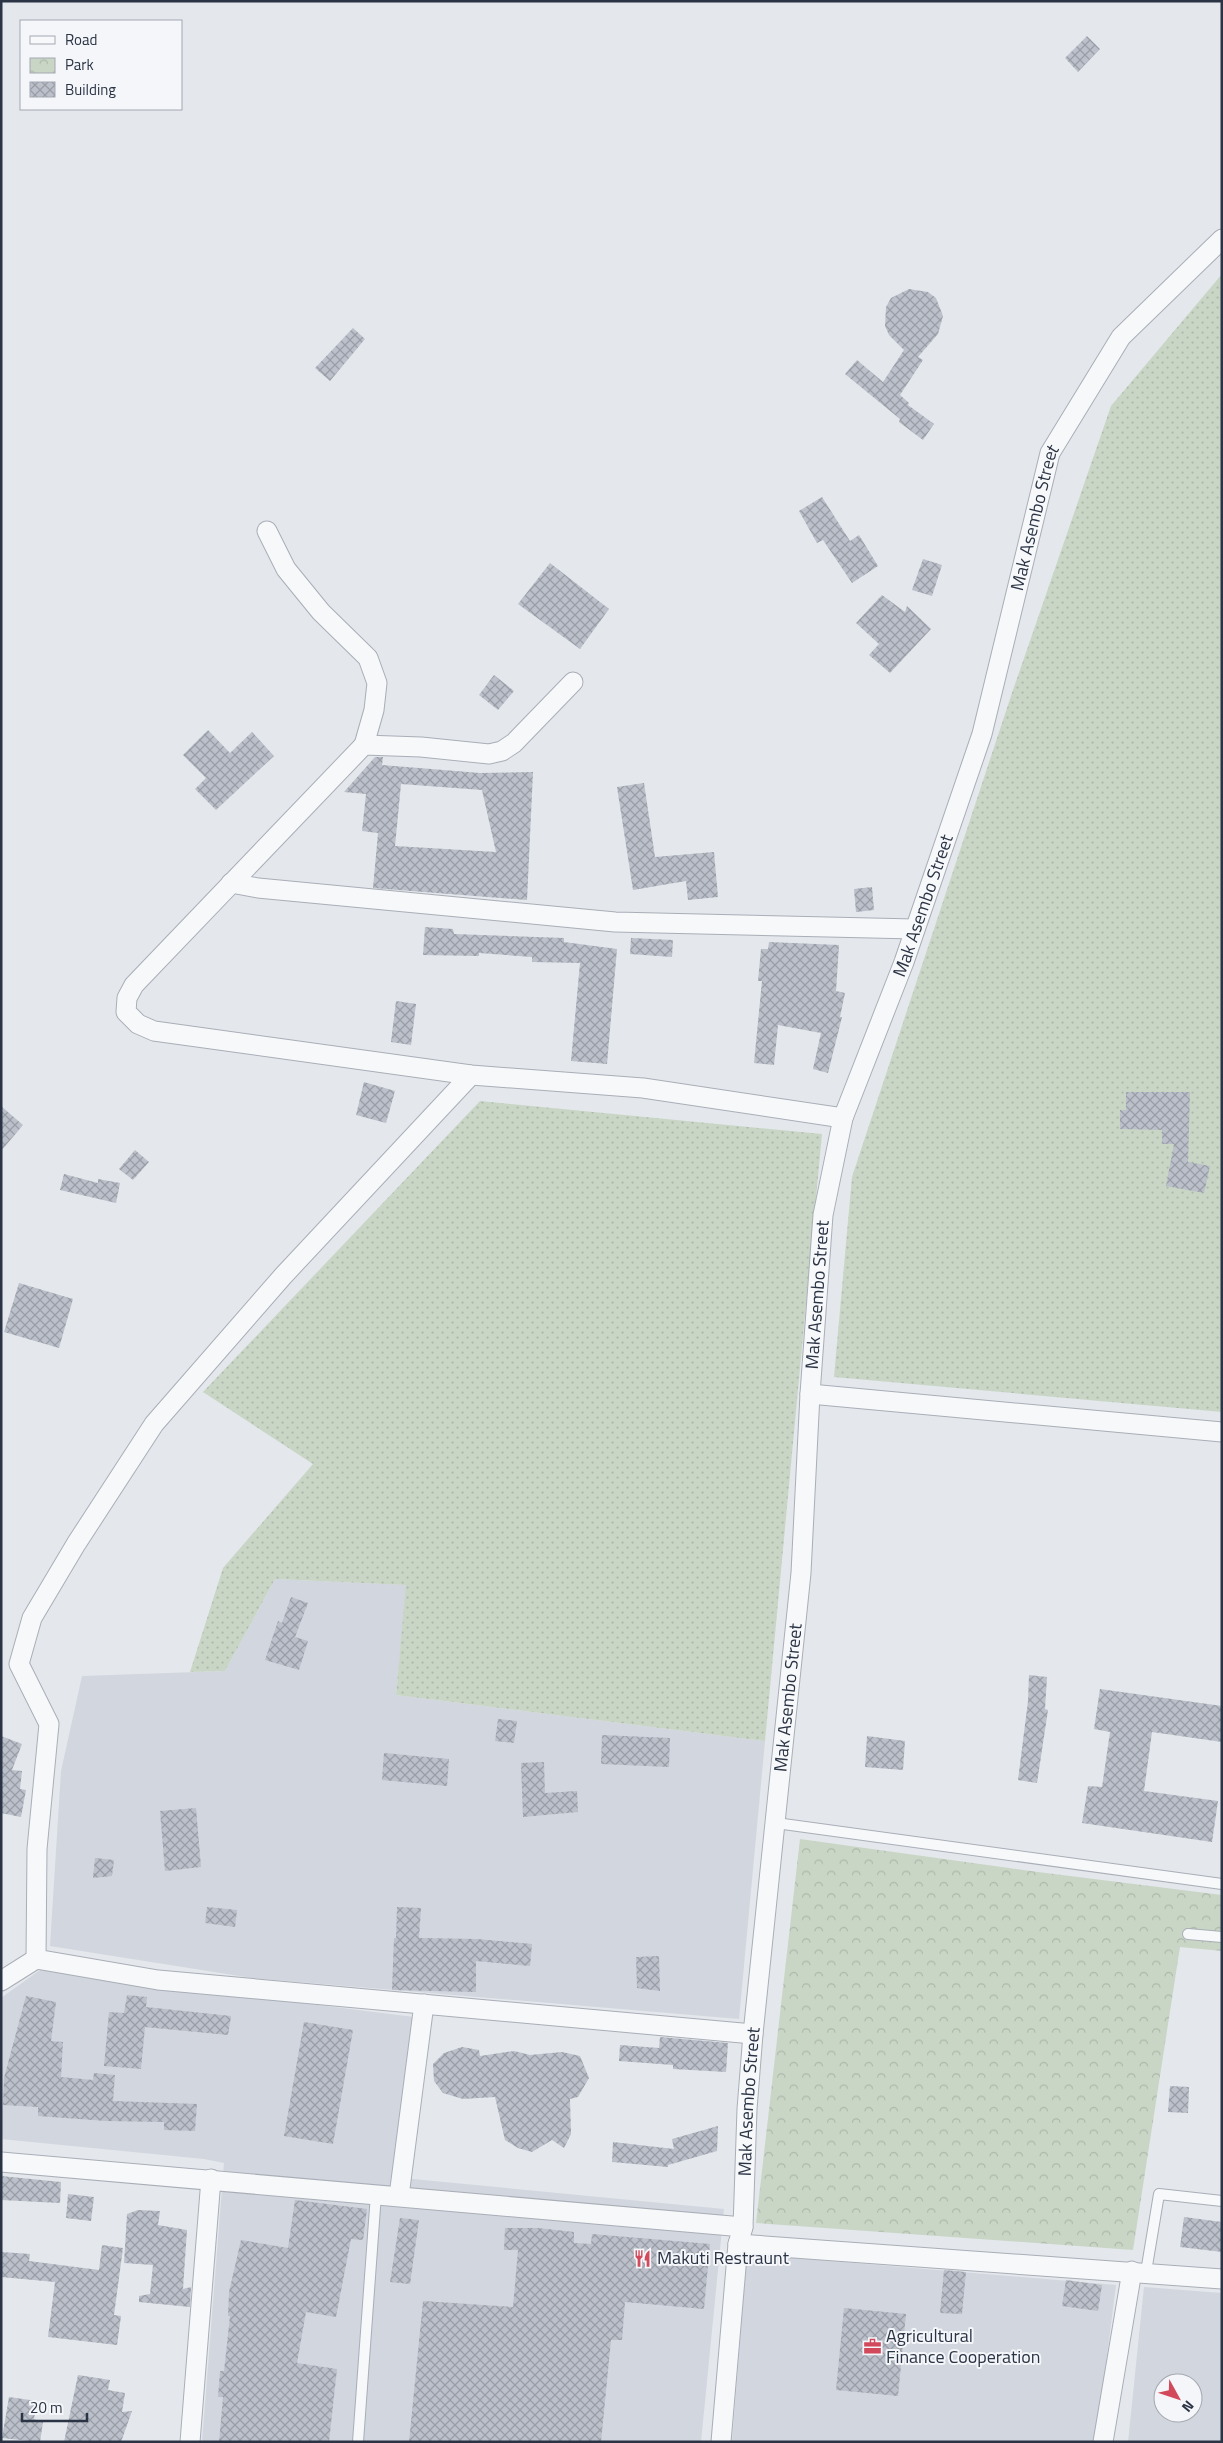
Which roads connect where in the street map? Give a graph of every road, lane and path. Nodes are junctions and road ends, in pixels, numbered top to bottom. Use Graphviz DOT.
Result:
graph roads {
  1 [pos="1222,239"];
  2 [pos="267,531"];
  3 [pos="573,682"];
  4 [pos="364,745"];
  5 [pos="231,883"];
  6 [pos="915,929"];
  7 [pos="471,1075"];
  8 [pos="843,1118"];
  9 [pos="810,1394"];
  10 [pos="1222,1432"];
  11 [pos="776,1824"];
  12 [pos="1222,1884"];
  13 [pos="1188,1934"];
  14 [pos="1222,1936"];
  15 [pos="36,1959"];
  16 [pos="1,1981"];
  17 [pos="424,2004"];
  18 [pos="753,2034"];
  19 [pos="1,2162"];
  20 [pos="211,2179"];
  21 [pos="376,2194"];
  22 [pos="399,2196"];
  23 [pos="1222,2201"];
  24 [pos="740,2235"];
  25 [pos="1139,2272"];
  26 [pos="1222,2279"];
  27 [pos="190,2442"];
  28 [pos="358,2442"];
  29 [pos="721,2442"];
  30 [pos="1103,2442"];
  1 -- 6 [label="street, Mak Asembo Street"];
  2 -- 4 [label="street"];
  3 -- 4 [label="street"];
  4 -- 5 [label="street"];
  5 -- 6 [label="street"];
  5 -- 7 [label="street"];
  6 -- 8 [label="street, Mak Asembo Street"];
  7 -- 8 [label="street"];
  7 -- 15 [label="street"];
  8 -- 9 [label="street, Mak Asembo Street"];
  9 -- 10 [label="street"];
  9 -- 11 [label="street, Mak Asembo Street"];
  11 -- 12 [label="lane"];
  11 -- 18 [label="street, Mak Asembo Street"];
  13 -- 14 [label="lane"];
  15 -- 16 [label="street"];
  15 -- 17 [label="street"];
  17 -- 18 [label="street"];
  17 -- 22 [label="street"];
  18 -- 24 [label="street, Mak Asembo Street"];
  19 -- 20 [label="street"];
  20 -- 21 [label="street"];
  20 -- 27 [label="street"];
  21 -- 22 [label="street"];
  21 -- 28 [label="lane"];
  22 -- 24 [label="street"];
  23 -- 25 [label="lane"];
  24 -- 25 [label="street"];
  24 -- 29 [label="street, Mak Asembo Street"];
  25 -- 26 [label="street"];
  25 -- 30 [label="street"];
}
